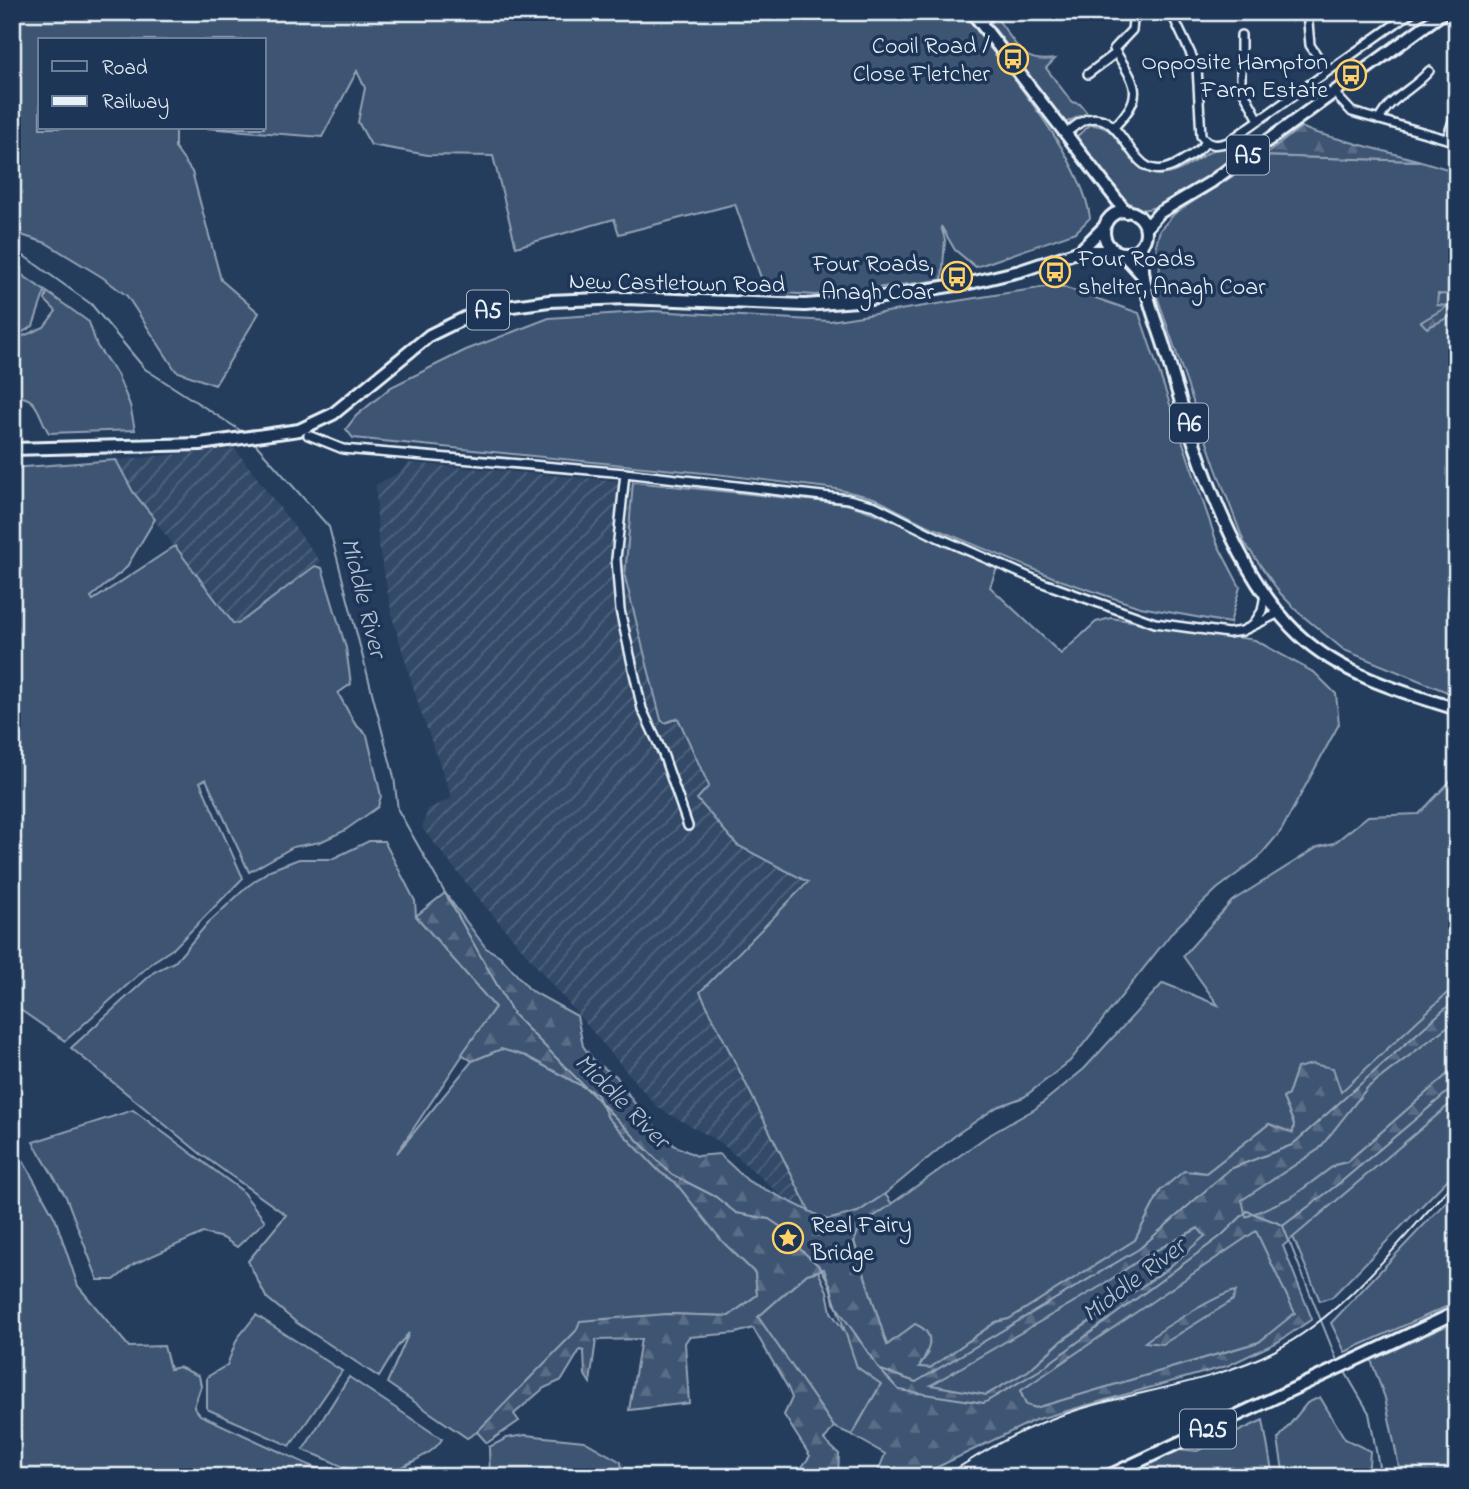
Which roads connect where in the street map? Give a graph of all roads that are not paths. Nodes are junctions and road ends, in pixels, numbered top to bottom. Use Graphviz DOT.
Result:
graph roads {
  1 [pos="972,12"];
  2 [pos="992,12"];
  3 [pos="1134,12"];
  4 [pos="1171,12"];
  5 [pos="1307,12"];
  6 [pos="1444,12"];
  7 [pos="1406,14"];
  8 [pos="981,24"];
  9 [pos="1238,39"];
  10 [pos="1116,53"];
  11 [pos="1327,71"];
  12 [pos="1429,71"];
  13 [pos="1088,74"];
  14 [pos="1415,86"];
  15 [pos="1421,93"];
  16 [pos="1335,94"];
  17 [pos="1457,109"];
  18 [pos="1259,120"];
  19 [pos="1379,120"];
  20 [pos="1114,127"];
  21 [pos="1065,134"];
  22 [pos="1447,139"];
  23 [pos="1206,142"];
  24 [pos="1457,142"];
  25 [pos="1106,189"];
  26 [pos="1131,213"];
  27 [pos="1158,213"];
  28 [pos="1108,222"];
  29 [pos="1146,228"];
  30 [pos="1141,246"];
  31 [pos="1080,251"];
  32 [pos="1119,252"];
  33 [pos="1143,276"];
  34 [pos="308,435"];
  35 [pos="12,449"];
  36 [pos="625,473"];
  37 [pos="1265,593"];
  38 [pos="1279,613"];
  39 [pos="1251,628"];
  40 [pos="1457,709"];
  41 [pos="688,826"];
  42 [pos="1457,1312"];
  43 [pos="1106,1477"];
  1 -- 8 [label="main road"];
  2 -- 8 [label="street"];
  3 -- 10 [label="street"];
  4 -- 23 [label="street"];
  5 -- 11 [label="street"];
  6 -- 16 [label="main road, A5"];
  7 -- 11 [label="street"];
  8 -- 21 [label="main road"];
  9 -- 18 [label="street"];
  10 -- 13 [label="street"];
  10 -- 20 [label="street"];
  11 -- 18 [label="street"];
  12 -- 14 [label="street"];
  14 -- 15 [label="street"];
  14 -- 19 [label="street"];
  16 -- 19 [label="street"];
  16 -- 27 [label="main road, A5"];
  17 -- 22 [label="street"];
  18 -- 23 [label="street"];
  19 -- 22 [label="street"];
  20 -- 21 [label="street"];
  20 -- 23 [label="street"];
  21 -- 25 [label="main road"];
  22 -- 24 [label="street"];
  25 -- 26 [label="main road"];
  25 -- 28 [label="main road"];
  26 -- 27 [label="main road, A5"];
  26 -- 28 [label="main road"];
  26 -- 29 [label="main road"];
  27 -- 29 [label="main road, A5"];
  28 -- 31 [label="main road, A5"];
  28 -- 32 [label="main road"];
  29 -- 30 [label="main road"];
  30 -- 32 [label="main road"];
  30 -- 33 [label="main road, A6"];
  31 -- 32 [label="main road, A5"];
  31 -- 35 [label="main road, New Castletown Road / A5"];
  32 -- 33 [label="main road, A6"];
  33 -- 37 [label="main road, A6"];
  34 -- 36 [label="street"];
  36 -- 39 [label="street"];
  36 -- 41 [label="street"];
  37 -- 38 [label="main road, A6"];
  37 -- 39 [label="street"];
  38 -- 39 [label="street"];
  38 -- 40 [label="main road, A6"];
  42 -- 43 [label="main road, A25"];
}
